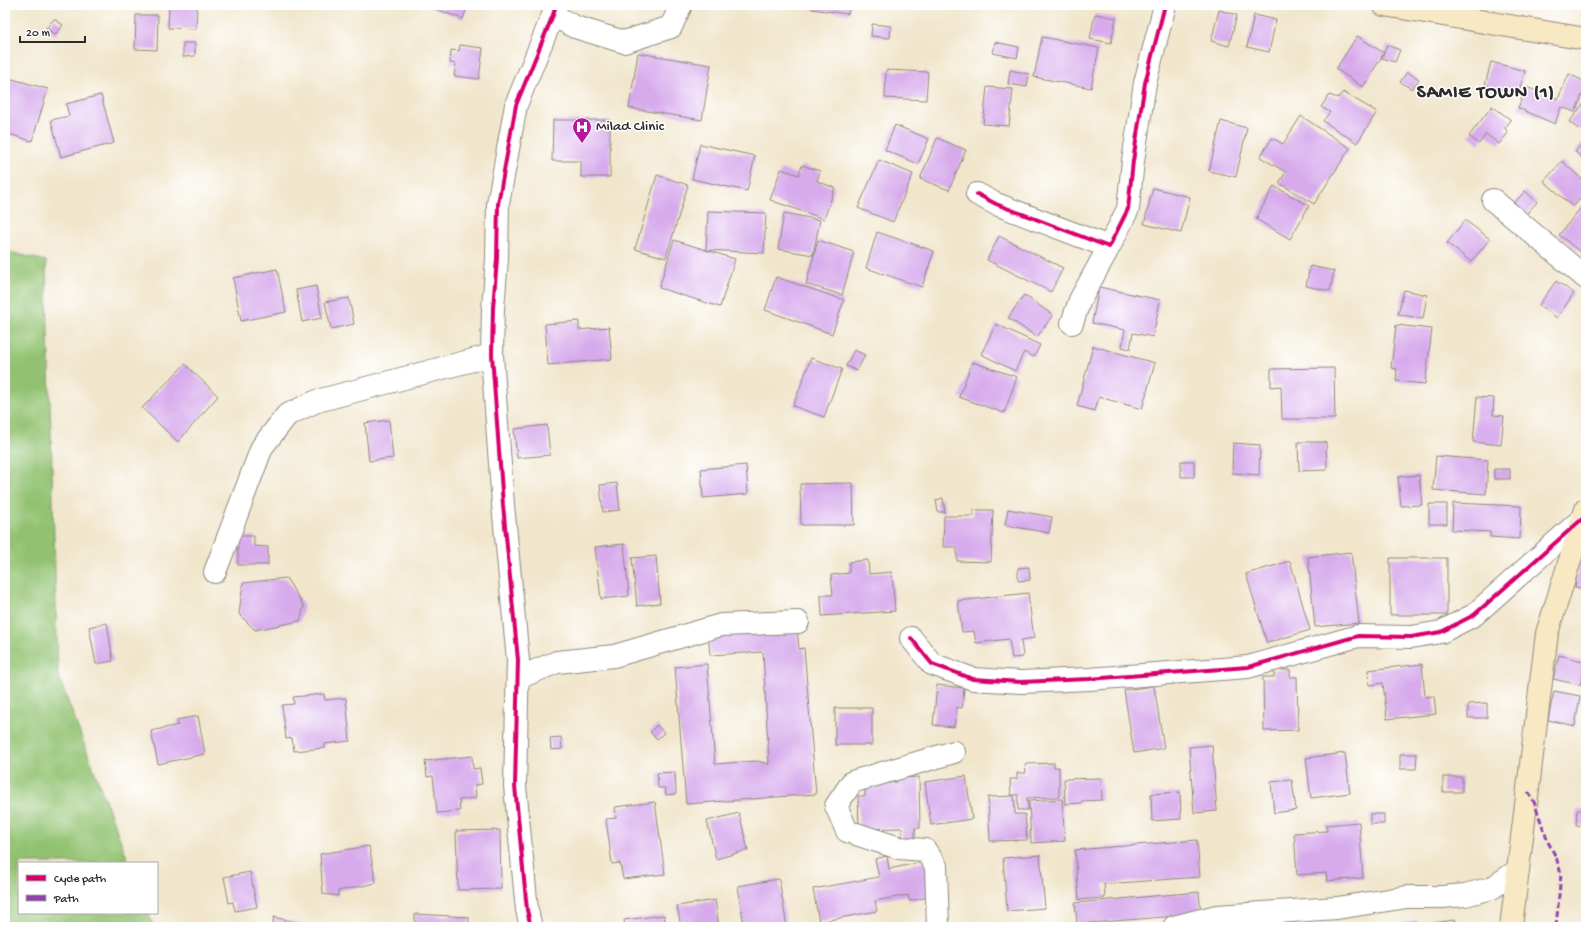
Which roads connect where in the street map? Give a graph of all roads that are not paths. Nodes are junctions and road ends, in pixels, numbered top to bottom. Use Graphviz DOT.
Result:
graph roads {
  1 [pos="681,5"];
  2 [pos="1165,5"];
  3 [pos="1384,5"];
  4 [pos="554,10"];
  5 [pos="1586,39"];
  6 [pos="977,194"];
  7 [pos="1493,200"];
  8 [pos="1109,247"];
  9 [pos="1586,278"];
  10 [pos="1072,323"];
  11 [pos="492,355"];
  12 [pos="1584,514"];
  13 [pos="215,572"];
  14 [pos="798,622"];
  15 [pos="911,638"];
  16 [pos="518,678"];
  17 [pos="954,752"];
  18 [pos="1518,870"];
  19 [pos="1218,922"];
  20 [pos="531,927"];
  21 [pos="938,927"];
  22 [pos="1174,927"];
  23 [pos="1511,927"];
  1 -- 4 [label="street"];
  2 -- 8 [label="street"];
  3 -- 5 [label="main road"];
  4 -- 11 [label="street"];
  6 -- 8 [label="street"];
  7 -- 9 [label="street"];
  8 -- 10 [label="street"];
  11 -- 13 [label="street"];
  11 -- 16 [label="street"];
  12 -- 15 [label="street"];
  12 -- 18 [label="main road"];
  14 -- 16 [label="street"];
  16 -- 20 [label="street"];
  17 -- 21 [label="street"];
  18 -- 19 [label="street"];
  18 -- 23 [label="main road"];
  19 -- 22 [label="street"];
}
